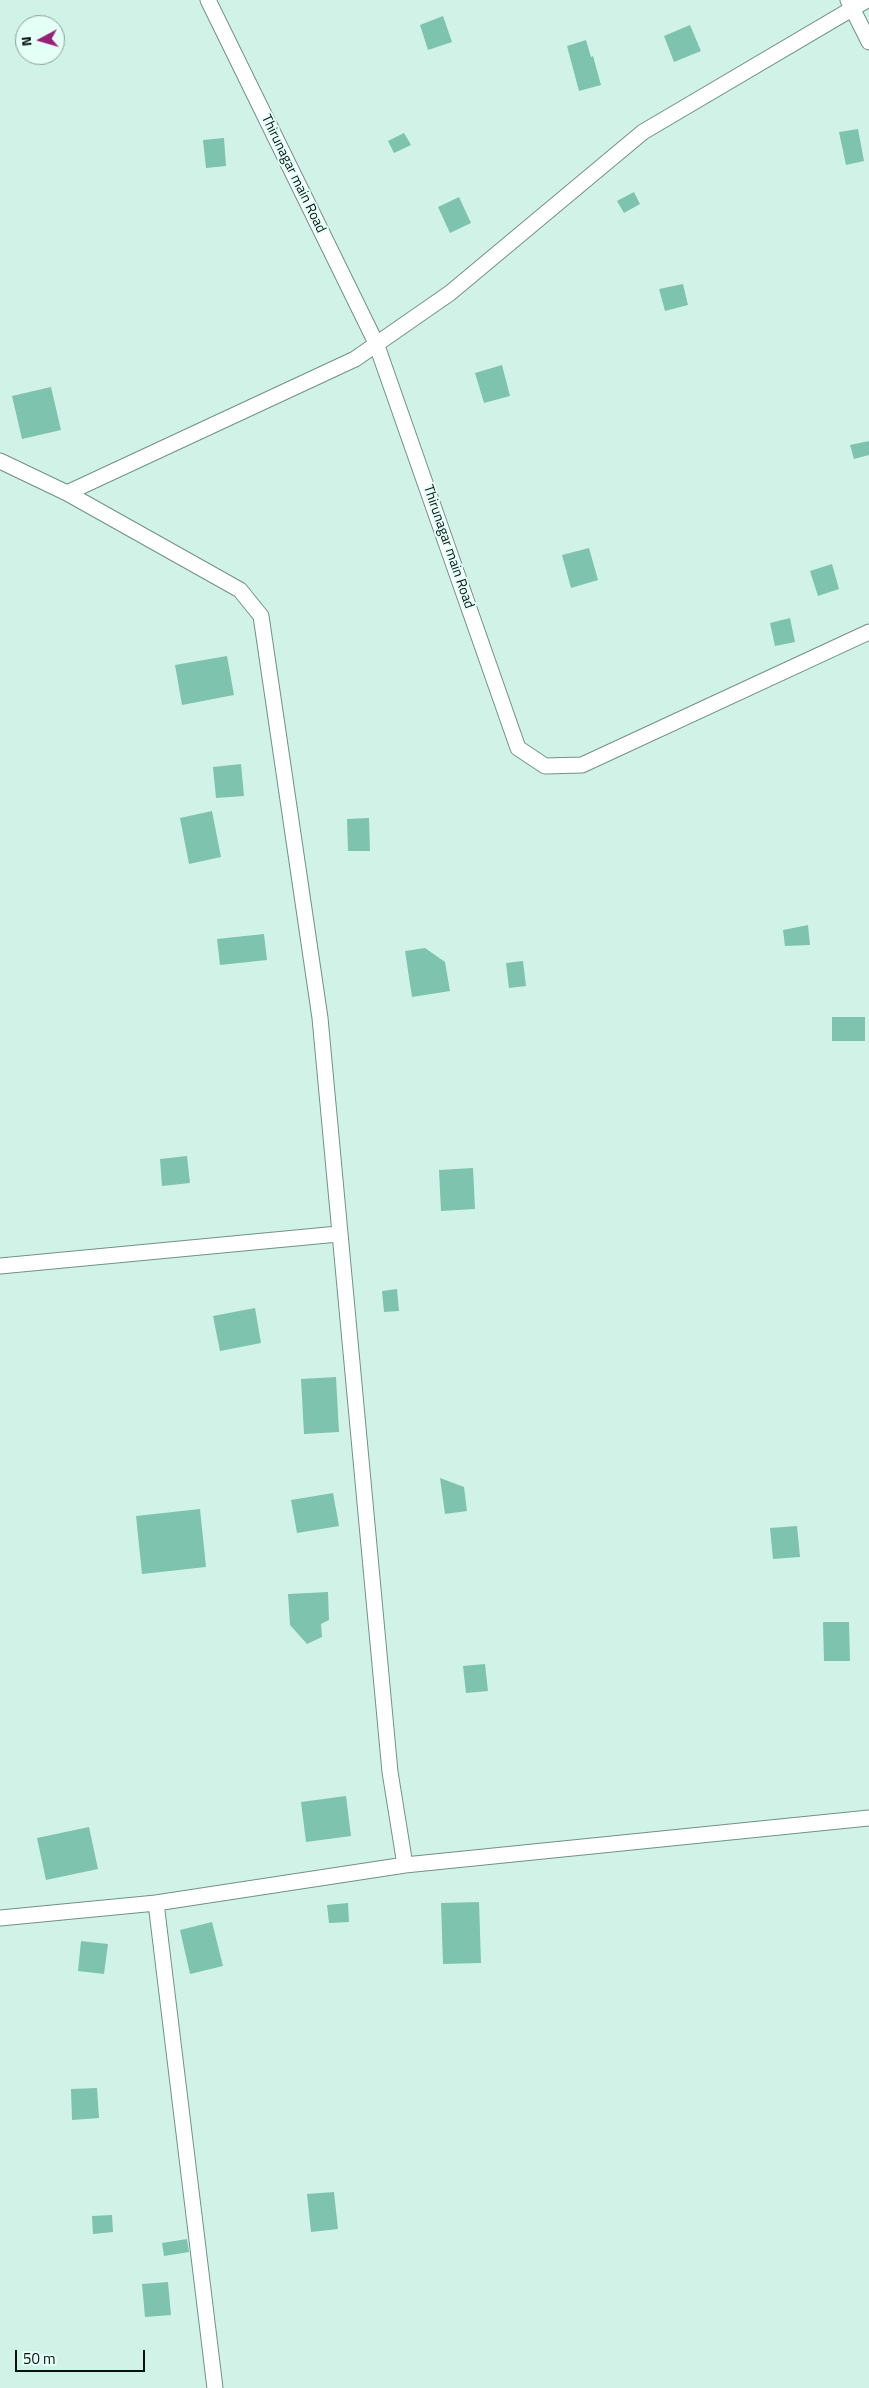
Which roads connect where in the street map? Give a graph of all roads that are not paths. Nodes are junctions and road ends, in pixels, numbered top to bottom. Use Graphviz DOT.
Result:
graph roads {
  1 [pos="208,0"];
  2 [pos="867,0"];
  3 [pos="850,4"];
  4 [pos="869,42"];
  5 [pos="376,342"];
  6 [pos="0,460"];
  7 [pos="67,493"];
  8 [pos="869,632"];
  9 [pos="338,1234"];
  10 [pos="0,1266"];
  11 [pos="869,1818"];
  12 [pos="405,1865"];
  13 [pos="156,1903"];
  14 [pos="0,1918"];
  15 [pos="215,2388"];
  1 -- 5 [label="street, Thirunagar main Road"];
  2 -- 3 [label="street"];
  3 -- 4 [label="street"];
  3 -- 5 [label="street"];
  5 -- 7 [label="street"];
  5 -- 8 [label="street, Thirunagar main Road"];
  6 -- 7 [label="street"];
  7 -- 9 [label="street"];
  9 -- 10 [label="street"];
  9 -- 12 [label="street"];
  11 -- 12 [label="street"];
  12 -- 13 [label="street"];
  13 -- 14 [label="street"];
  13 -- 15 [label="street"];
}
